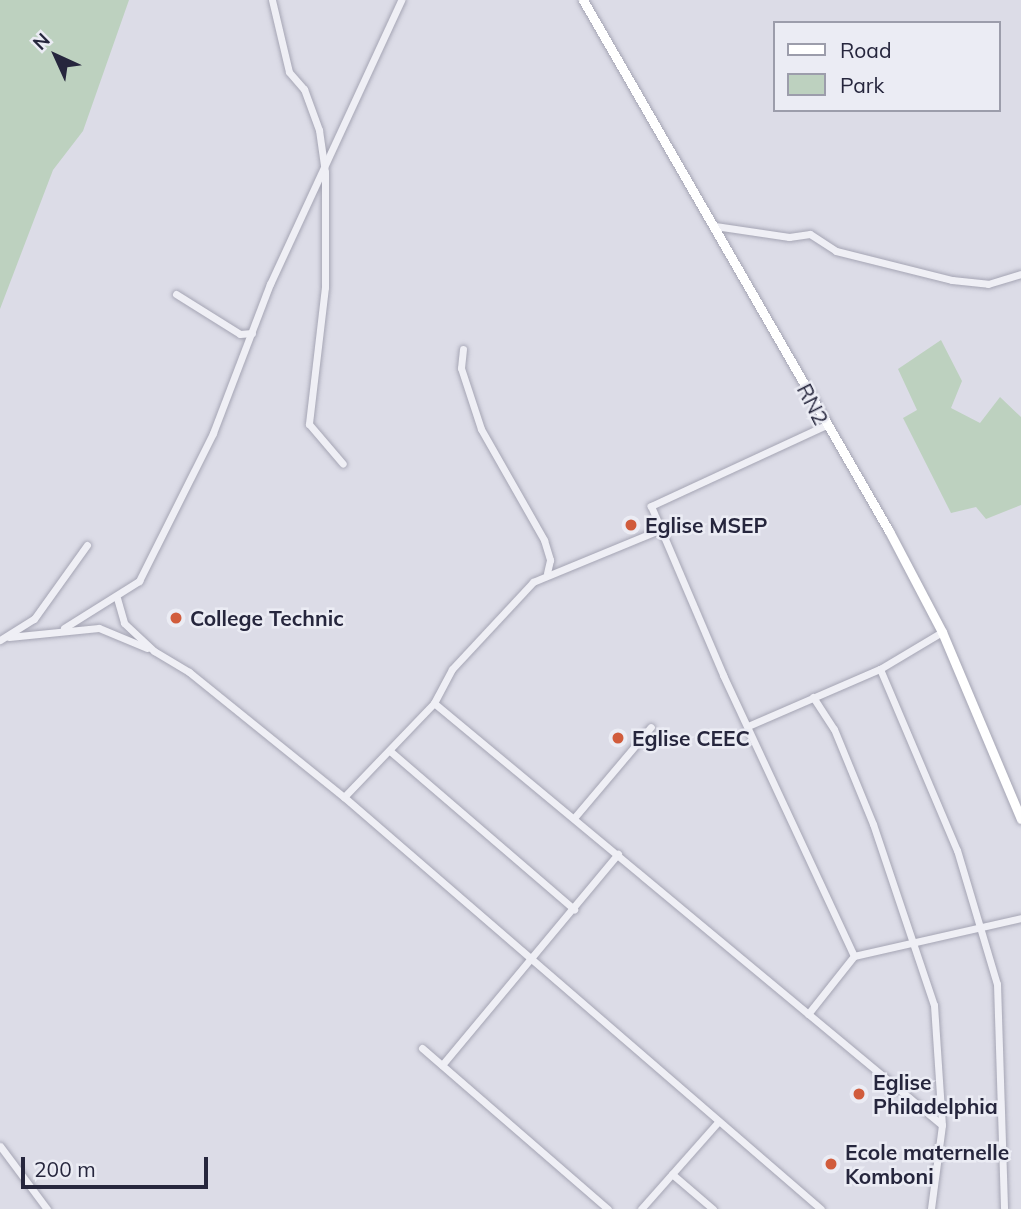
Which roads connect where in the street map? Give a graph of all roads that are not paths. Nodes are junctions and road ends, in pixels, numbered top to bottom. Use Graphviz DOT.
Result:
graph roads {
  1 [pos="272,0"];
  2 [pos="401,0"];
  3 [pos="583,0"];
  4 [pos="325,172"];
  5 [pos="715,226"];
  6 [pos="1021,274"];
  7 [pos="176,294"];
  8 [pos="252,333"];
  9 [pos="463,349"];
  10 [pos="824,426"];
  11 [pos="343,464"];
  12 [pos="659,530"];
  13 [pos="88,545"];
  14 [pos="547,573"];
  15 [pos="117,598"];
  16 [pos="64,628"];
  17 [pos="942,632"];
  18 [pos="9,637"];
  19 [pos="0,640"];
  20 [pos="154,651"];
  21 [pos="880,669"];
  22 [pos="813,697"];
  23 [pos="434,703"];
  24 [pos="748,726"];
  25 [pos="651,727"];
  26 [pos="390,751"];
  27 [pos="344,797"];
  28 [pos="574,818"];
  29 [pos="1021,819"];
  30 [pos="618,854"];
  31 [pos="575,909"];
  32 [pos="1021,918"];
  33 [pos="982,928"];
  34 [pos="914,944"];
  35 [pos="854,956"];
  36 [pos="532,960"];
  37 [pos="808,1014"];
  38 [pos="422,1048"];
  39 [pos="442,1065"];
  40 [pos="717,1123"];
  41 [pos="942,1125"];
  42 [pos="0,1146"];
  43 [pos="672,1174"];
  44 [pos="47,1209"];
  45 [pos="608,1209"];
  46 [pos="641,1209"];
  47 [pos="713,1209"];
  48 [pos="821,1209"];
  49 [pos="931,1209"];
  50 [pos="1004,1209"];
  1 -- 4 [label="street"];
  2 -- 4 [label="street"];
  3 -- 5 [label="main road, RN2"];
  4 -- 8 [label="street"];
  4 -- 11 [label="street"];
  5 -- 6 [label="street"];
  5 -- 10 [label="main road, RN2"];
  7 -- 8 [label="street"];
  8 -- 15 [label="street"];
  9 -- 14 [label="street"];
  10 -- 12 [label="street"];
  10 -- 17 [label="main road, RN2"];
  12 -- 14 [label="street"];
  12 -- 24 [label="street"];
  13 -- 18 [label="street"];
  14 -- 23 [label="street"];
  15 -- 16 [label="street"];
  15 -- 20 [label="street"];
  16 -- 18 [label="street"];
  16 -- 20 [label="street"];
  17 -- 21 [label="street"];
  17 -- 29 [label="main road, RN2"];
  18 -- 19 [label="street"];
  20 -- 27 [label="street"];
  21 -- 22 [label="street"];
  21 -- 33 [label="street"];
  22 -- 24 [label="street"];
  22 -- 34 [label="street"];
  23 -- 26 [label="street"];
  23 -- 28 [label="street"];
  24 -- 35 [label="street"];
  25 -- 28 [label="street"];
  26 -- 27 [label="street"];
  26 -- 31 [label="street"];
  27 -- 36 [label="street"];
  28 -- 30 [label="street"];
  30 -- 31 [label="street"];
  30 -- 37 [label="street"];
  31 -- 36 [label="street"];
  32 -- 33 [label="street"];
  33 -- 34 [label="street"];
  33 -- 50 [label="street"];
  34 -- 35 [label="street"];
  34 -- 41 [label="street"];
  35 -- 37 [label="street"];
  36 -- 39 [label="street"];
  36 -- 40 [label="street"];
  37 -- 41 [label="street"];
  38 -- 39 [label="street"];
  39 -- 45 [label="street"];
  40 -- 43 [label="street"];
  40 -- 48 [label="street"];
  41 -- 49 [label="street"];
  42 -- 44 [label="street"];
  43 -- 46 [label="street"];
  43 -- 47 [label="street"];
}
